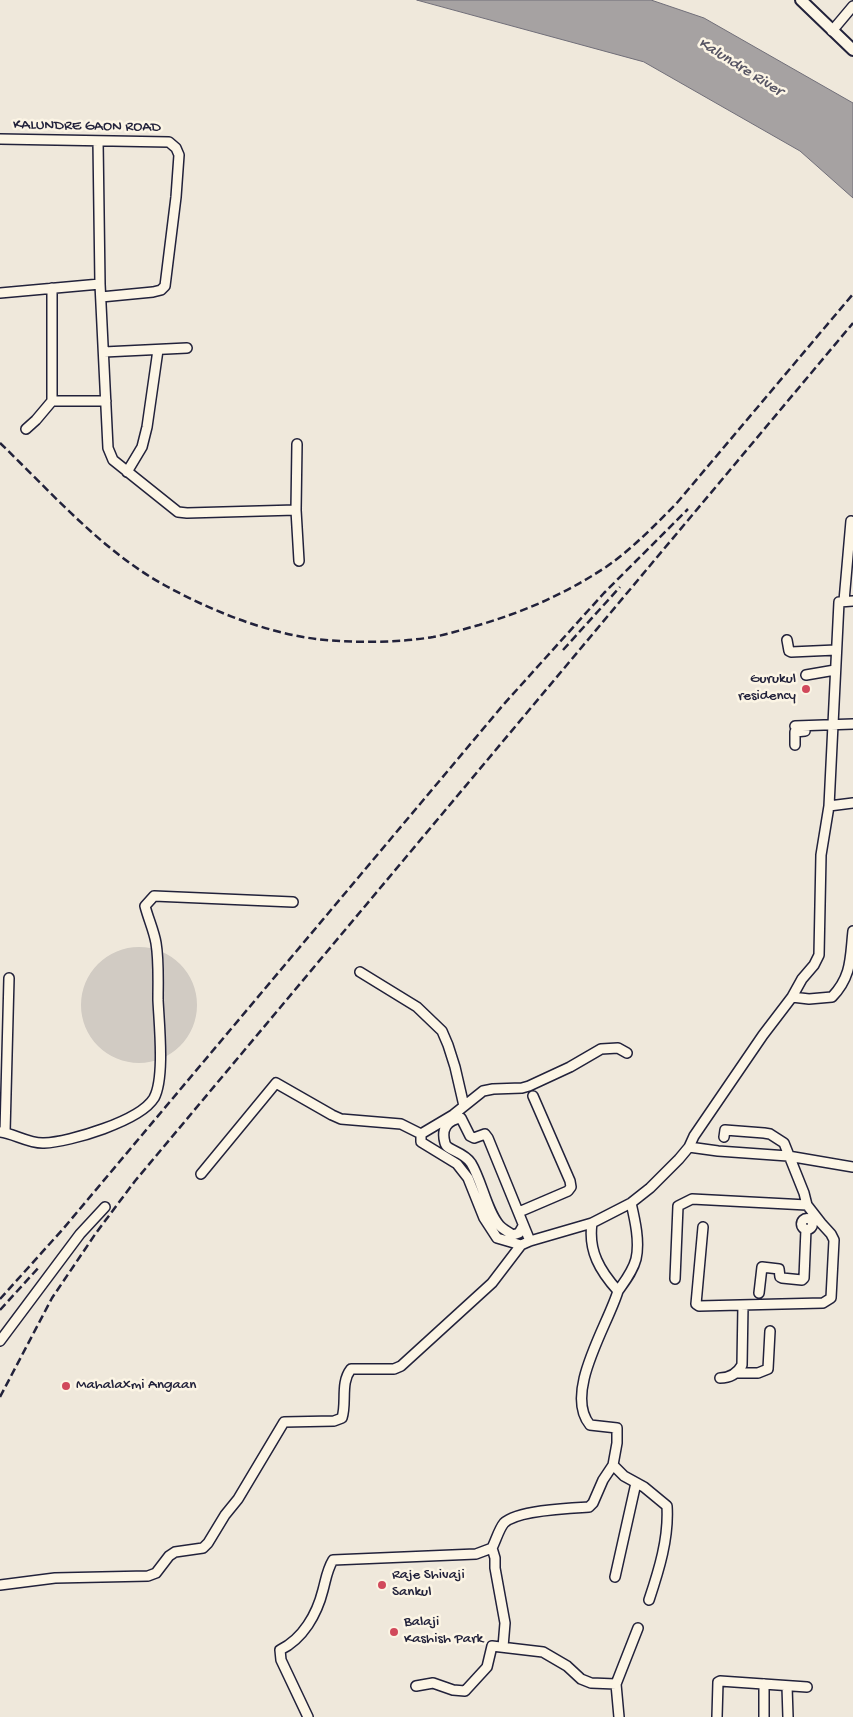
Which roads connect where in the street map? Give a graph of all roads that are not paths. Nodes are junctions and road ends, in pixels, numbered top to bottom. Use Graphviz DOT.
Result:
graph roads {
  1 [pos="801,0"];
  2 [pos="853,6"];
  3 [pos="832,31"];
  4 [pos="853,50"];
  5 [pos="0,139"];
  6 [pos="98,140"];
  7 [pos="100,284"];
  8 [pos="52,288"];
  9 [pos="0,293"];
  10 [pos="101,297"];
  11 [pos="187,348"];
  12 [pos="158,350"];
  13 [pos="104,352"];
  14 [pos="52,401"];
  15 [pos="106,401"];
  16 [pos="26,429"];
  17 [pos="297,444"];
  18 [pos="128,472"];
  19 [pos="296,510"];
  20 [pos="852,519"];
  21 [pos="299,561"];
  22 [pos="849,601"];
  23 [pos="787,640"];
  24 [pos="836,650"];
  25 [pos="835,670"];
  26 [pos="806,675"];
  27 [pos="853,724"];
  28 [pos="832,725"];
  29 [pos="795,745"];
  30 [pos="853,803"];
  31 [pos="829,806"];
  32 [pos="293,902"];
  33 [pos="853,931"];
  34 [pos="360,972"];
  35 [pos="850,976"];
  36 [pos="9,978"];
  37 [pos="792,997"];
  38 [pos="4,1025"];
  39 [pos="626,1053"];
  40 [pos="3,1073"];
  41 [pos="533,1096"];
  42 [pos="464,1106"];
  43 [pos="2,1132"];
  44 [pos="421,1134"];
  45 [pos="724,1137"];
  46 [pos="689,1147"];
  47 [pos="788,1156"];
  48 [pos="853,1167"];
  49 [pos="201,1174"];
  50 [pos="631,1203"];
  51 [pos="105,1206"];
  52 [pos="808,1211"];
  53 [pos="519,1212"];
  54 [pos="592,1223"];
  55 [pos="524,1226"];
  56 [pos="703,1227"];
  57 [pos="530,1241"];
  58 [pos="521,1245"];
  59 [pos="675,1279"];
  60 [pos="618,1291"];
  61 [pos="758,1292"];
  62 [pos="744,1305"];
  63 [pos="770,1331"];
  64 [pos="0,1341"];
  65 [pos="736,1374"];
  66 [pos="720,1378"];
  67 [pos="613,1465"];
  68 [pos="636,1483"];
  69 [pos="492,1548"];
  70 [pos="615,1577"];
  71 [pos="0,1584"];
  72 [pos="649,1600"];
  73 [pos="638,1628"];
  74 [pos="503,1647"];
  75 [pos="616,1684"];
  76 [pos="764,1684"];
  77 [pos="416,1686"];
  78 [pos="787,1686"];
  79 [pos="807,1687"];
  80 [pos="308,1717"];
  81 [pos="619,1717"];
  82 [pos="717,1717"];
  83 [pos="764,1717"];
  84 [pos="788,1717"];
  1 -- 3 [label="main road"];
  2 -- 3 [label="street"];
  3 -- 4 [label="main road"];
  5 -- 6 [label="street, KALUNDRE GAON ROAD"];
  6 -- 7 [label="street"];
  6 -- 10 [label="street, KALUNDRE GAON ROAD"];
  7 -- 8 [label="street"];
  7 -- 10 [label="street"];
  8 -- 9 [label="street"];
  8 -- 14 [label="street"];
  10 -- 13 [label="street"];
  11 -- 12 [label="street"];
  12 -- 13 [label="street"];
  12 -- 18 [label="street"];
  13 -- 15 [label="street"];
  14 -- 15 [label="street"];
  14 -- 16 [label="street"];
  15 -- 18 [label="street"];
  17 -- 19 [label="street"];
  18 -- 19 [label="street"];
  19 -- 21 [label="street"];
  20 -- 22 [label="street"];
  22 -- 24 [label="street"];
  23 -- 24 [label="street"];
  24 -- 25 [label="street"];
  25 -- 26 [label="street"];
  25 -- 28 [label="street"];
  27 -- 28 [label="street"];
  28 -- 29 [label="street"];
  28 -- 31 [label="street"];
  30 -- 31 [label="street"];
  31 -- 37 [label="street"];
  32 -- 43 [label="street"];
  33 -- 35 [label="street"];
  34 -- 42 [label="street"];
  35 -- 37 [label="street"];
  36 -- 38 [label="street"];
  37 -- 46 [label="street"];
  38 -- 40 [label="street"];
  39 -- 42 [label="street"];
  40 -- 43 [label="street"];
  41 -- 53 [label="street"];
  42 -- 44 [label="street"];
  44 -- 49 [label="street"];
  44 -- 58 [label="street"];
  45 -- 47 [label="street"];
  46 -- 47 [label="street"];
  46 -- 50 [label="street"];
  47 -- 48 [label="street"];
  47 -- 52 [label="street"];
  50 -- 54 [label="street"];
  50 -- 60 [label="street"];
  51 -- 64 [label="street"];
  52 -- 59 [label="street"];
  52 -- 61 [label="street"];
  52 -- 62 [label="street"];
  53 -- 55 [label="street"];
  53 -- 55 [label="street"];
  54 -- 57 [label="street"];
  54 -- 60 [label="street"];
  55 -- 57 [label="street"];
  56 -- 62 [label="street"];
  57 -- 58 [label="street"];
  58 -- 71 [label="street"];
  60 -- 67 [label="street"];
  62 -- 65 [label="street"];
  63 -- 65 [label="street"];
  65 -- 66 [label="street"];
  67 -- 68 [label="street"];
  67 -- 69 [label="street"];
  68 -- 70 [label="street"];
  68 -- 72 [label="street"];
  69 -- 74 [label="street"];
  69 -- 80 [label="street"];
  73 -- 75 [label="street"];
  74 -- 75 [label="street"];
  74 -- 77 [label="street"];
  75 -- 81 [label="street"];
  76 -- 78 [label="street"];
  76 -- 82 [label="street"];
  76 -- 83 [label="street"];
  78 -- 79 [label="street"];
  78 -- 84 [label="street"];
}
